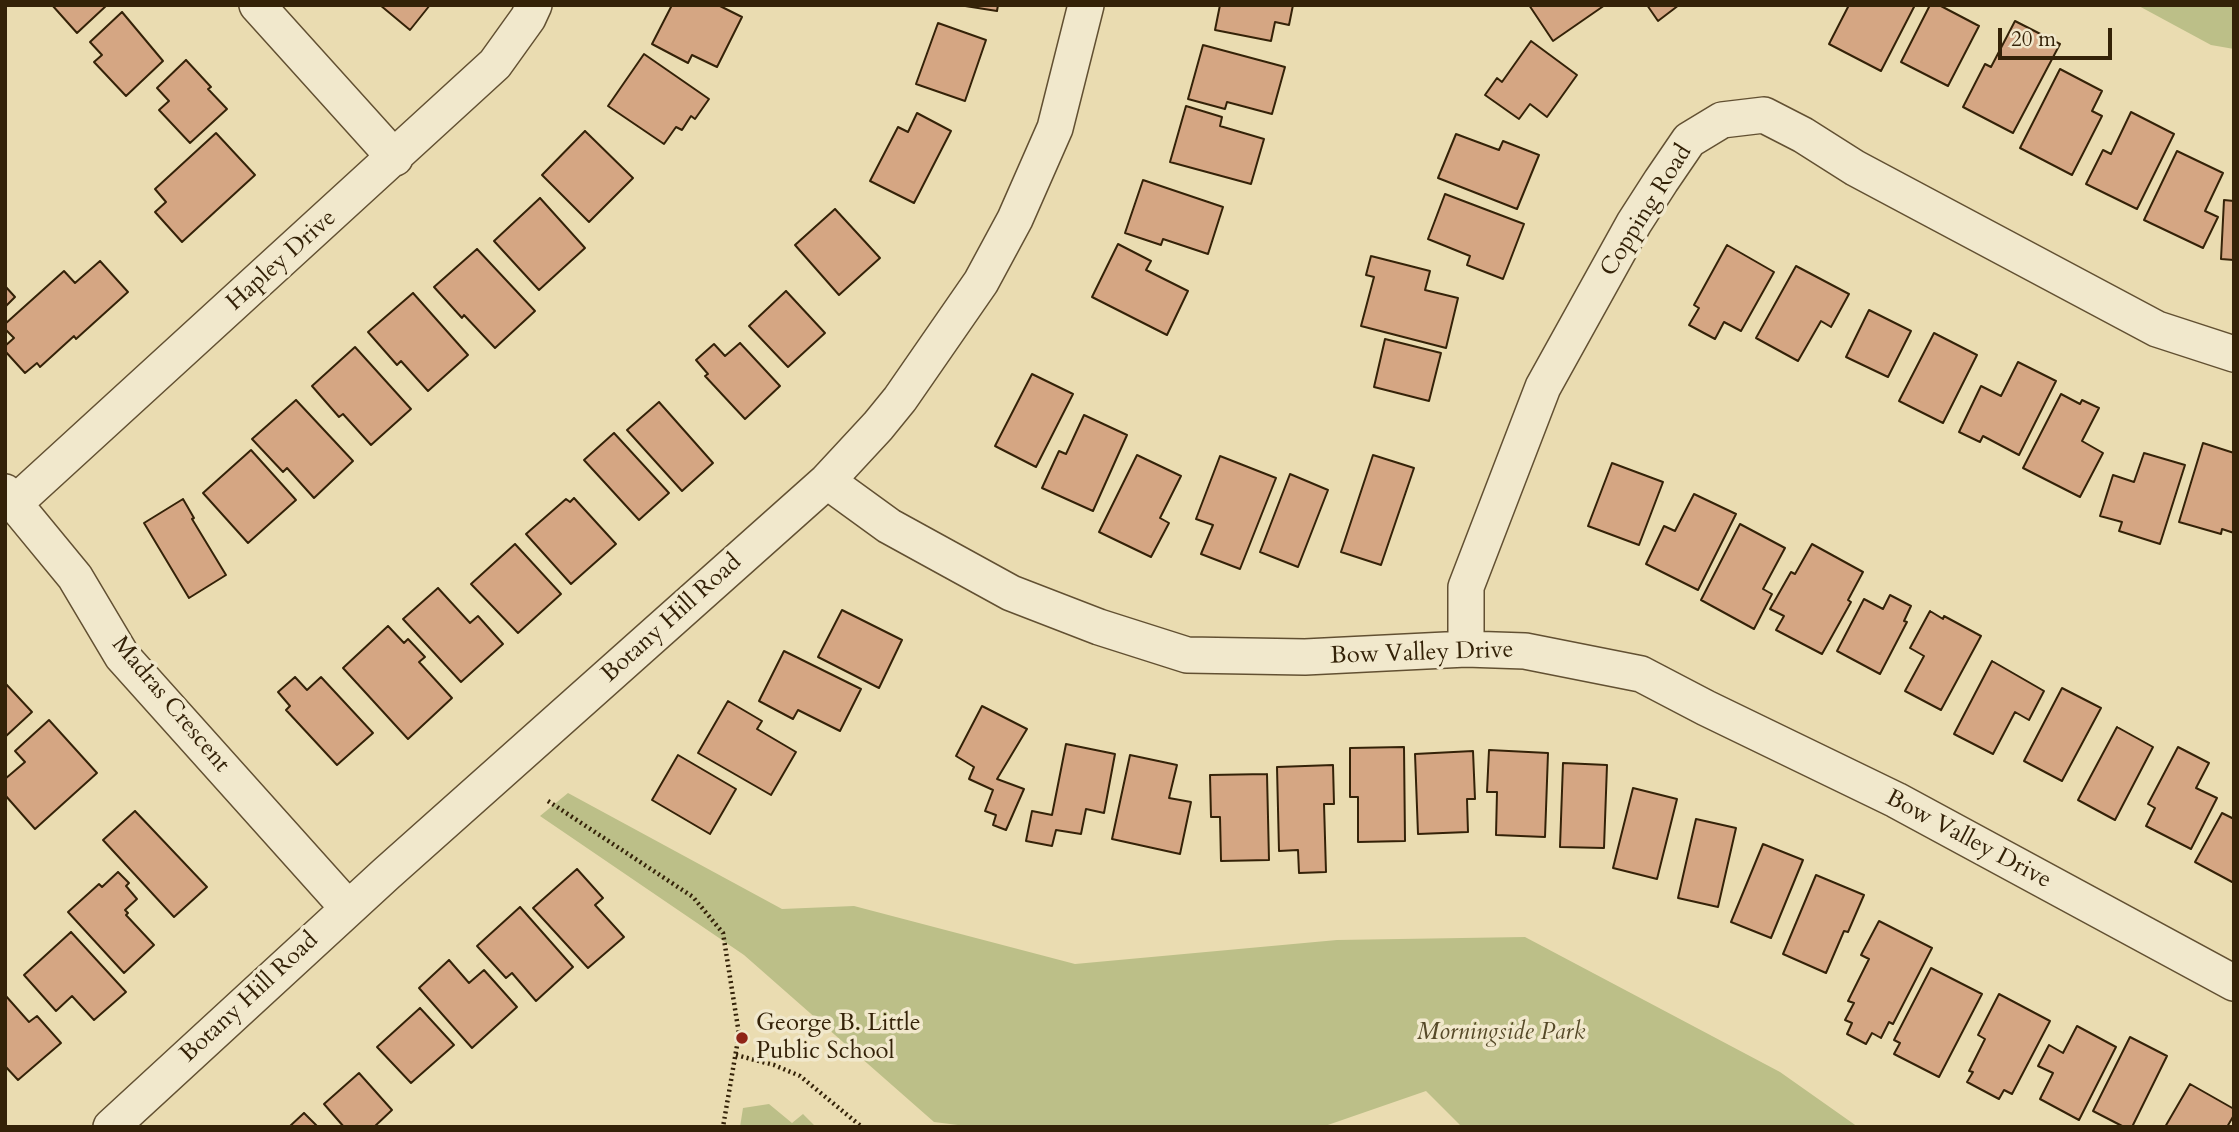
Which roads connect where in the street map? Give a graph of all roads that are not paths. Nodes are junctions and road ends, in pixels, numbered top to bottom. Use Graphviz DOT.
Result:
graph roads {
  1 [pos="257,5"];
  2 [pos="534,5"];
  3 [pos="1086,5"];
  4 [pos="396,158"];
  5 [pos="2234,354"];
  6 [pos="827,481"];
  7 [pos="10,498"];
  8 [pos="1466,649"];
  9 [pos="348,908"];
  10 [pos="2234,984"];
  11 [pos="111,1127"];
  1 -- 4 [label="street"];
  2 -- 4 [label="street, Hapley Drive"];
  3 -- 6 [label="street, Botany Hill Road"];
  4 -- 7 [label="street, Hapley Drive"];
  5 -- 8 [label="street, Copping Road"];
  6 -- 8 [label="street, Bow Valley Drive"];
  6 -- 9 [label="street, Botany Hill Road"];
  7 -- 9 [label="street, Madras Crescent"];
  8 -- 10 [label="street, Bow Valley Drive"];
  9 -- 11 [label="street, Botany Hill Road"];
}
